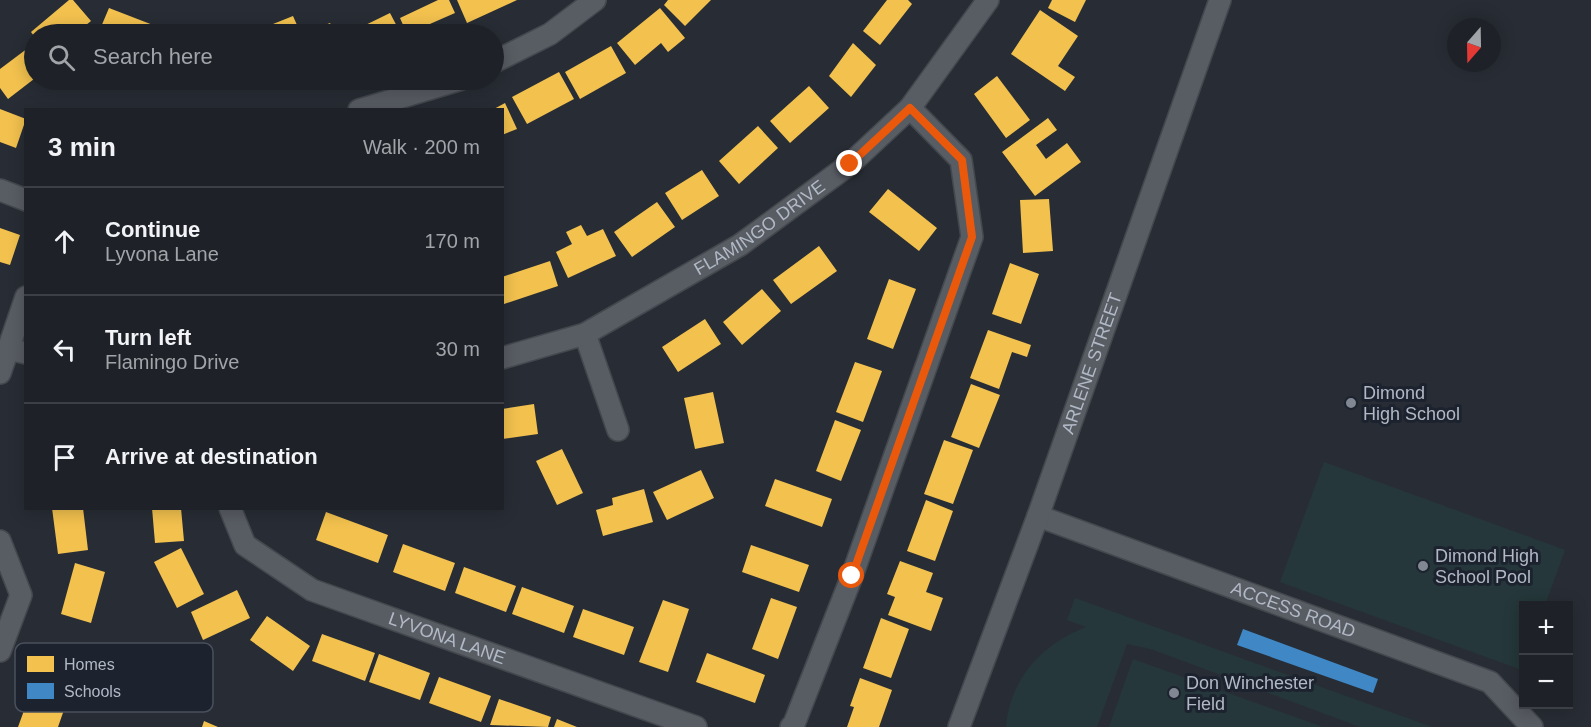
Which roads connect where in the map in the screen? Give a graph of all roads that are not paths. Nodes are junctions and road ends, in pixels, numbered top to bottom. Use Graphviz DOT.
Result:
graph roads {
  1 [pos="595,0"];
  2 [pos="988,0"];
  3 [pos="1220,0"];
  4 [pos="504,57"];
  5 [pos="426,90"];
  6 [pos="366,108"];
  7 [pos="910,108"];
  8 [pos="0,190"];
  9 [pos="24,199"];
  10 [pos="24,309"];
  11 [pos="585,334"];
  12 [pos="17,351"];
  13 [pos="504,357"];
  14 [pos="0,373"];
  15 [pos="618,430"];
  16 [pos="231,510"];
  17 [pos="1038,516"];
  18 [pos="0,541"];
  19 [pos="0,651"];
  20 [pos="696,727"];
  21 [pos="790,727"];
  22 [pos="959,727"];
  23 [pos="1532,727"];
  1 -- 4 [label="street"];
  2 -- 7 [label="street, FLAMINGO DRIVE"];
  3 -- 17 [label="street, ARLENE STREET"];
  5 -- 6 [label="street"];
  7 -- 11 [label="street, FLAMINGO DRIVE"];
  7 -- 21 [label="street"];
  8 -- 9 [label="street"];
  10 -- 12 [label="street"];
  11 -- 13 [label="street, FLAMINGO DRIVE"];
  11 -- 15 [label="street"];
  12 -- 14 [label="street"];
  16 -- 20 [label="street, LYVONA LANE"];
  17 -- 22 [label="street, ARLENE STREET"];
  17 -- 23 [label="street, ACCESS ROAD"];
  18 -- 19 [label="street"];
}
